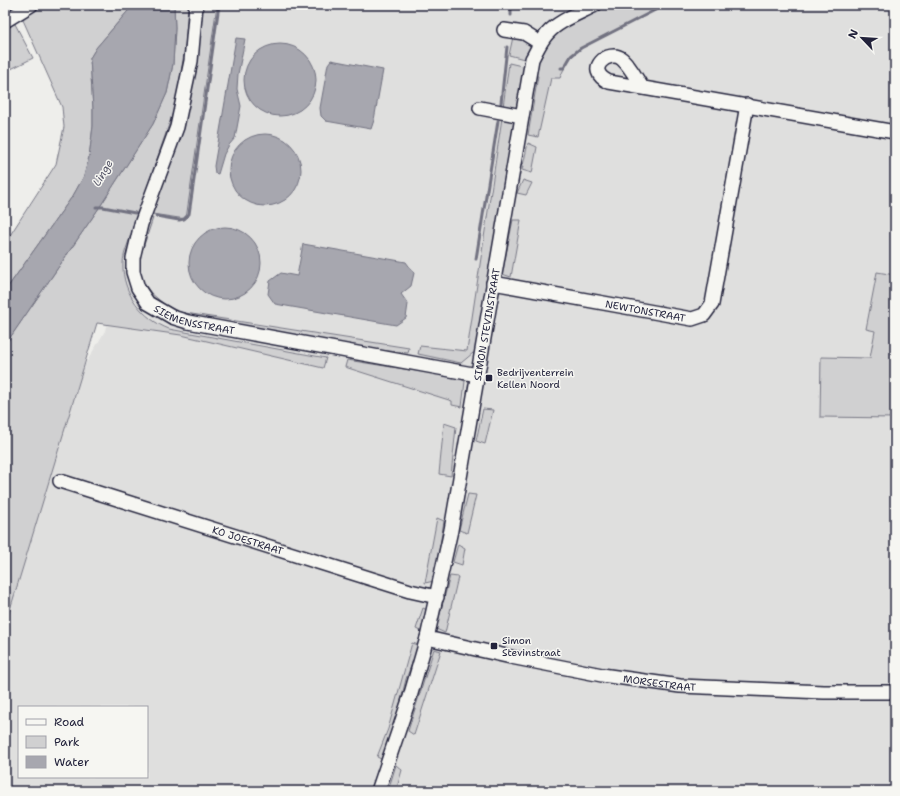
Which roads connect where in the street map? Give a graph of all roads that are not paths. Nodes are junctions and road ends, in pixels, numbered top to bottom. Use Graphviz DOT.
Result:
graph roads {
  1 [pos="31,5"];
  2 [pos="196,5"];
  3 [pos="595,5"];
  4 [pos="5,21"];
  5 [pos="504,30"];
  6 [pos="540,43"];
  7 [pos="642,87"];
  8 [pos="747,105"];
  9 [pos="480,108"];
  10 [pos="522,116"];
  11 [pos="895,132"];
  12 [pos="493,283"];
  13 [pos="478,375"];
  14 [pos="60,481"];
  15 [pos="437,597"];
  16 [pos="427,638"];
  17 [pos="895,692"];
  18 [pos="378,791"];
  1 -- 4 [label="street"];
  2 -- 13 [label="street, SIEMENSSTRAAT"];
  3 -- 6 [label="street, SIMON STEVINSTRAAT"];
  5 -- 6 [label="street"];
  6 -- 10 [label="street, SIMON STEVINSTRAAT"];
  7 -- 8 [label="street"];
  8 -- 11 [label="street"];
  8 -- 12 [label="street, NEWTONSTRAAT"];
  9 -- 10 [label="street"];
  10 -- 12 [label="street, SIMON STEVINSTRAAT"];
  12 -- 13 [label="street, SIMON STEVINSTRAAT"];
  13 -- 15 [label="street, SIMON STEVINSTRAAT"];
  14 -- 15 [label="street, KO JOESTRAAT"];
  15 -- 16 [label="street, SIMON STEVINSTRAAT"];
  16 -- 17 [label="street, MORSESTRAAT"];
  16 -- 18 [label="street, SIMON STEVINSTRAAT"];
}
